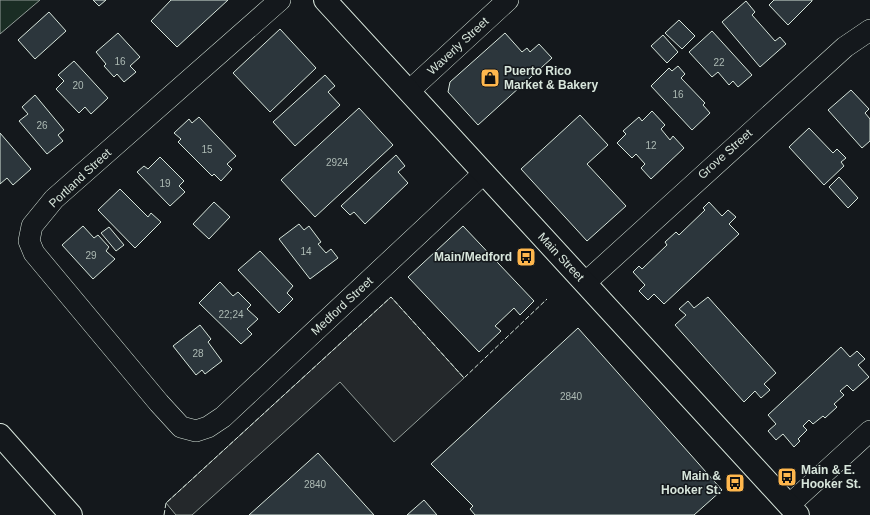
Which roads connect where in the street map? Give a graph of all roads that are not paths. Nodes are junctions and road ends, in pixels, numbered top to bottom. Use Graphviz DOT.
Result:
graph roads {
  1 [pos="280,0"];
  2 [pos="325,0"];
  3 [pos="508,0"];
  4 [pos="870,30"];
  5 [pos="409,91"];
  6 [pos="484,174"];
  7 [pos="585,283"];
  8 [pos="196,431"];
  9 [pos="870,431"];
  10 [pos="0,435"];
  11 [pos="793,510"];
  12 [pos="71,515"];
  1 -- 8 [label="street, Portland Street"];
  2 -- 5 [label="main road, Main Street"];
  3 -- 5 [label="street, Waverly Street"];
  4 -- 7 [label="street, Grove Street"];
  5 -- 6 [label="main road, Main Street"];
  6 -- 7 [label="main road, Main Street"];
  6 -- 8 [label="street, Medford Street"];
  7 -- 11 [label="main road, Main Street"];
  9 -- 11 [label="street"];
  10 -- 12 [label="main road"];
}
